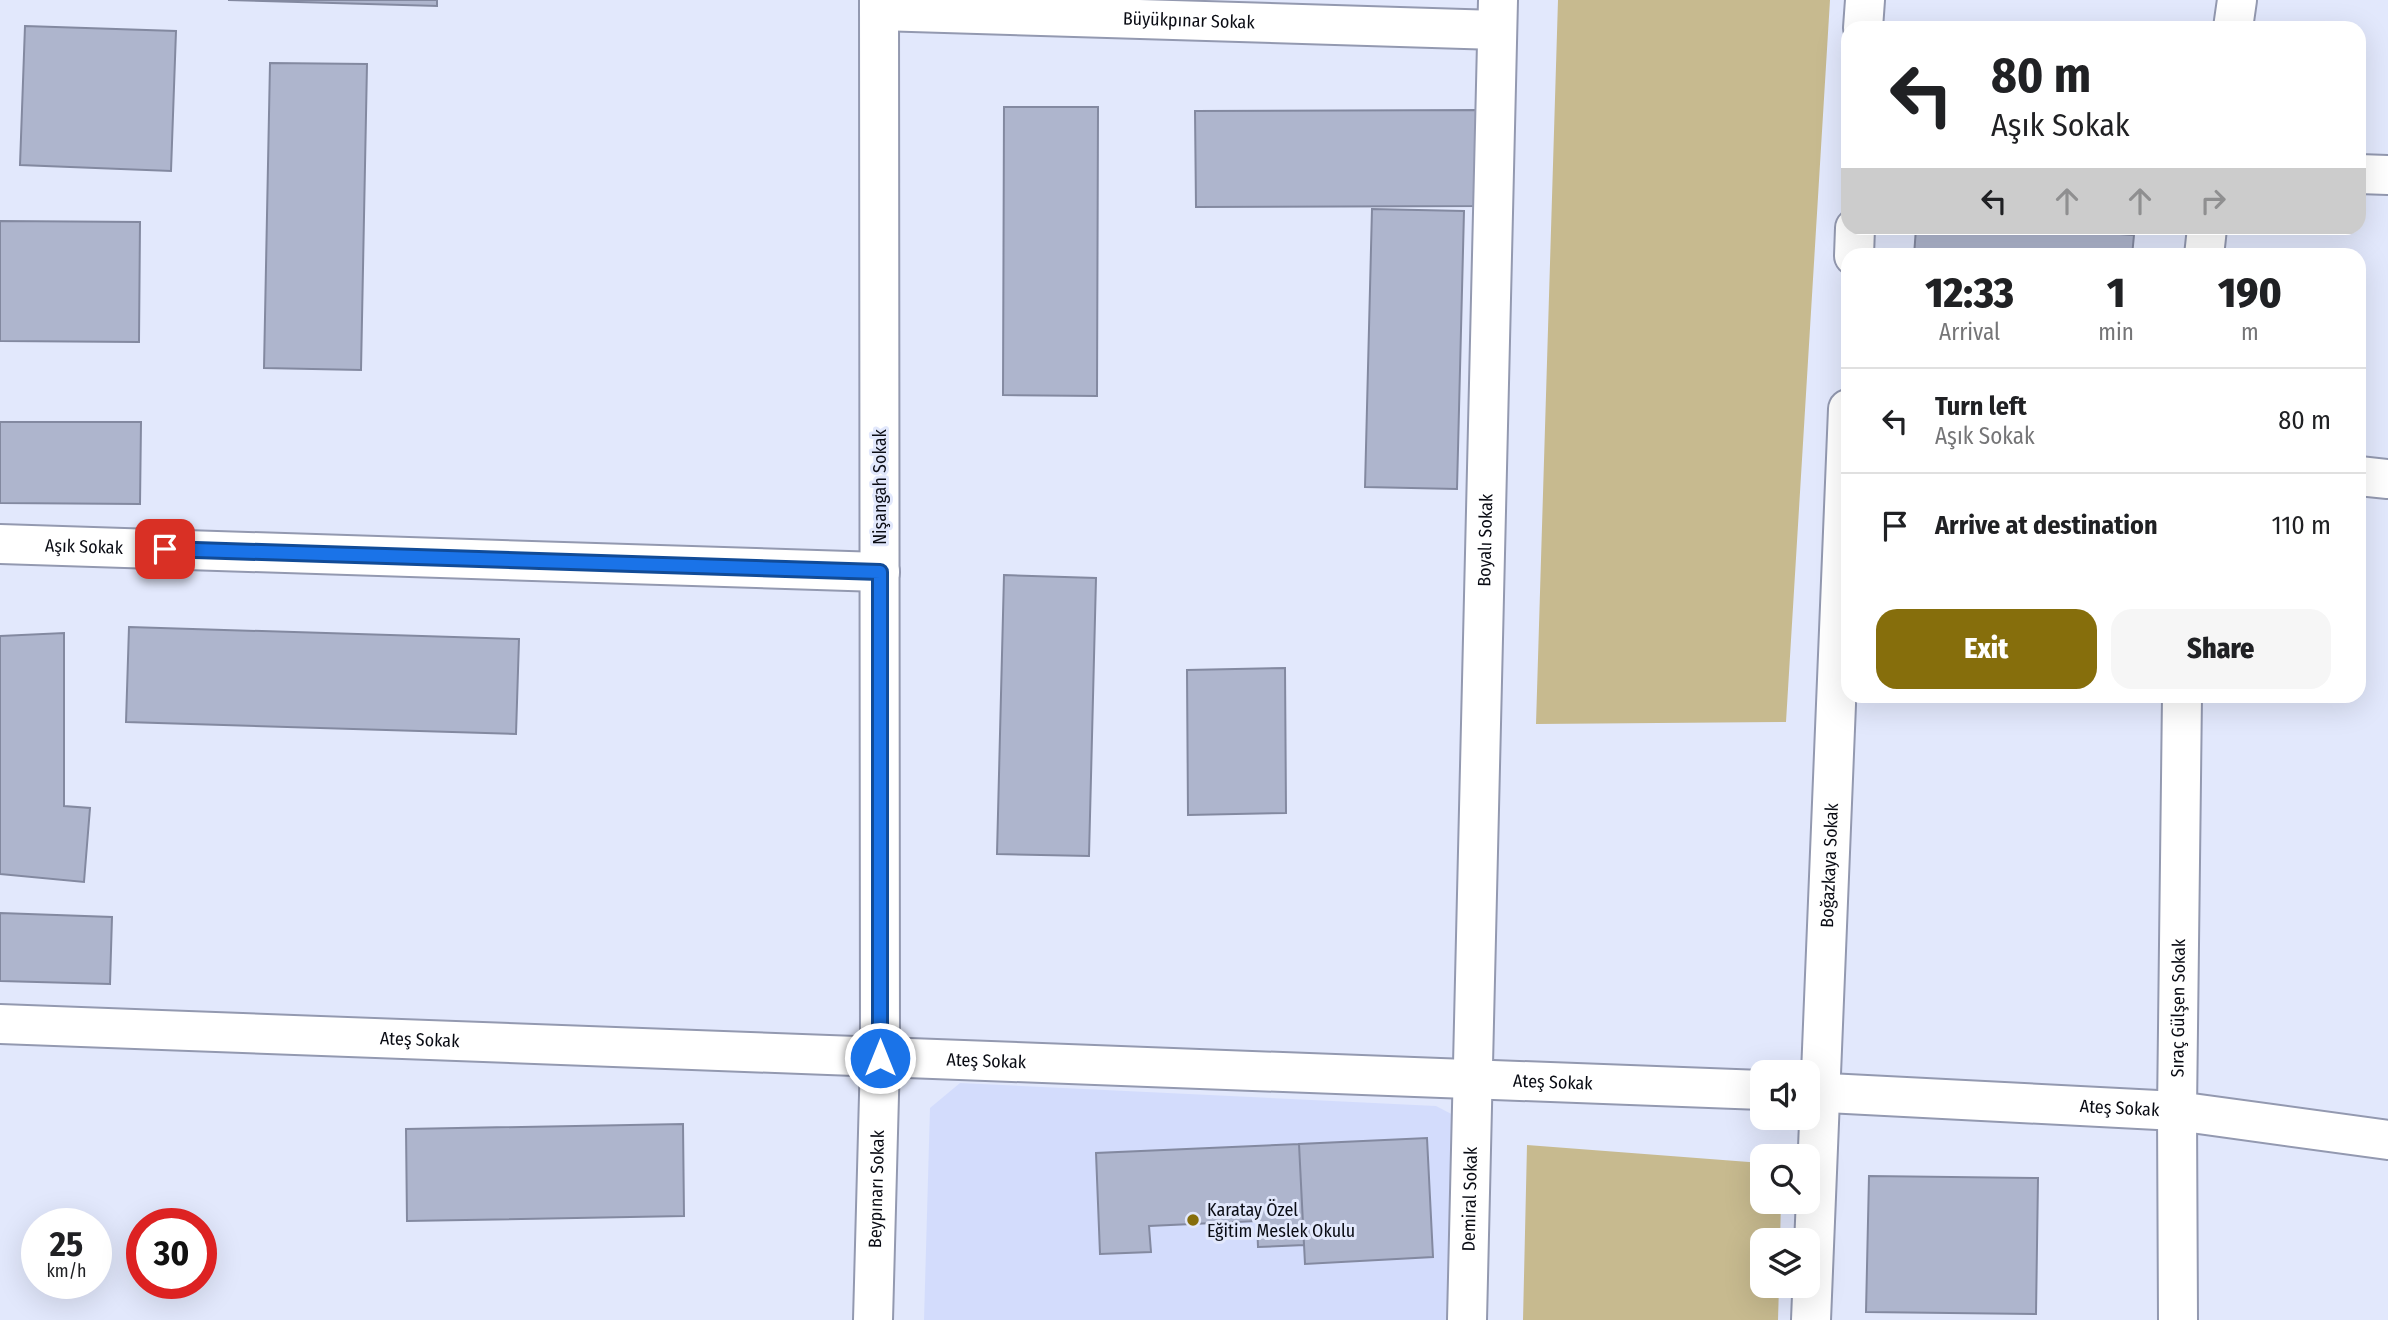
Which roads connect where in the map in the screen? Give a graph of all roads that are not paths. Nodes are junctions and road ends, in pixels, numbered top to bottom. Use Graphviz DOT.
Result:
graph roads {
  1 [pos="1865,0"];
  2 [pos="2237,0"];
  3 [pos="879,5"];
  4 [pos="1498,15"];
  5 [pos="1864,21"];
  6 [pos="2234,21"];
  7 [pos="2366,174"];
  8 [pos="2388,175"];
  9 [pos="2366,477"];
  10 [pos="2388,479"];
  11 [pos="0,544"];
  12 [pos="1841,546"];
  13 [pos="880,572"];
  14 [pos="2182,703"];
  15 [pos="0,1024"];
  16 [pos="880,1058"];
  17 [pos="1815,1060"];
  18 [pos="1471,1079"];
  19 [pos="1750,1090"];
  20 [pos="1820,1092"];
  21 [pos="2177,1111"];
  22 [pos="1813,1130"];
  23 [pos="2388,1140"];
  24 [pos="873,1320"];
  25 [pos="1467,1320"];
  26 [pos="1811,1320"];
  27 [pos="2178,1320"];
  1 -- 5 [label="street"];
  2 -- 6 [label="street"];
  3 -- 4 [label="street, Büyükpınar Sokak"];
  3 -- 13 [label="street, Nişangah Sokak"];
  4 -- 18 [label="street, Boyalı Sokak"];
  7 -- 8 [label="street"];
  9 -- 10 [label="street"];
  11 -- 13 [label="street, Aşık Sokak"];
  12 -- 17 [label="street, Boğazkaya Sokak"];
  13 -- 16 [label="street, Nişangah Sokak"];
  14 -- 21 [label="street, Sıraç Gülşen Sokak"];
  15 -- 16 [label="street, Ateş Sokak"];
  16 -- 18 [label="street, Ateş Sokak"];
  16 -- 24 [label="street, Beypınarı Sokak"];
  18 -- 19 [label="street, Ateş Sokak"];
  18 -- 25 [label="street, Demiral Sokak"];
  20 -- 21 [label="street, Ateş Sokak"];
  21 -- 23 [label="street, Ateş Sokak"];
  21 -- 27 [label="street, Sıraç Gülşen Sokak"];
  22 -- 26 [label="street, Boğazkaya Sokak"];
}
